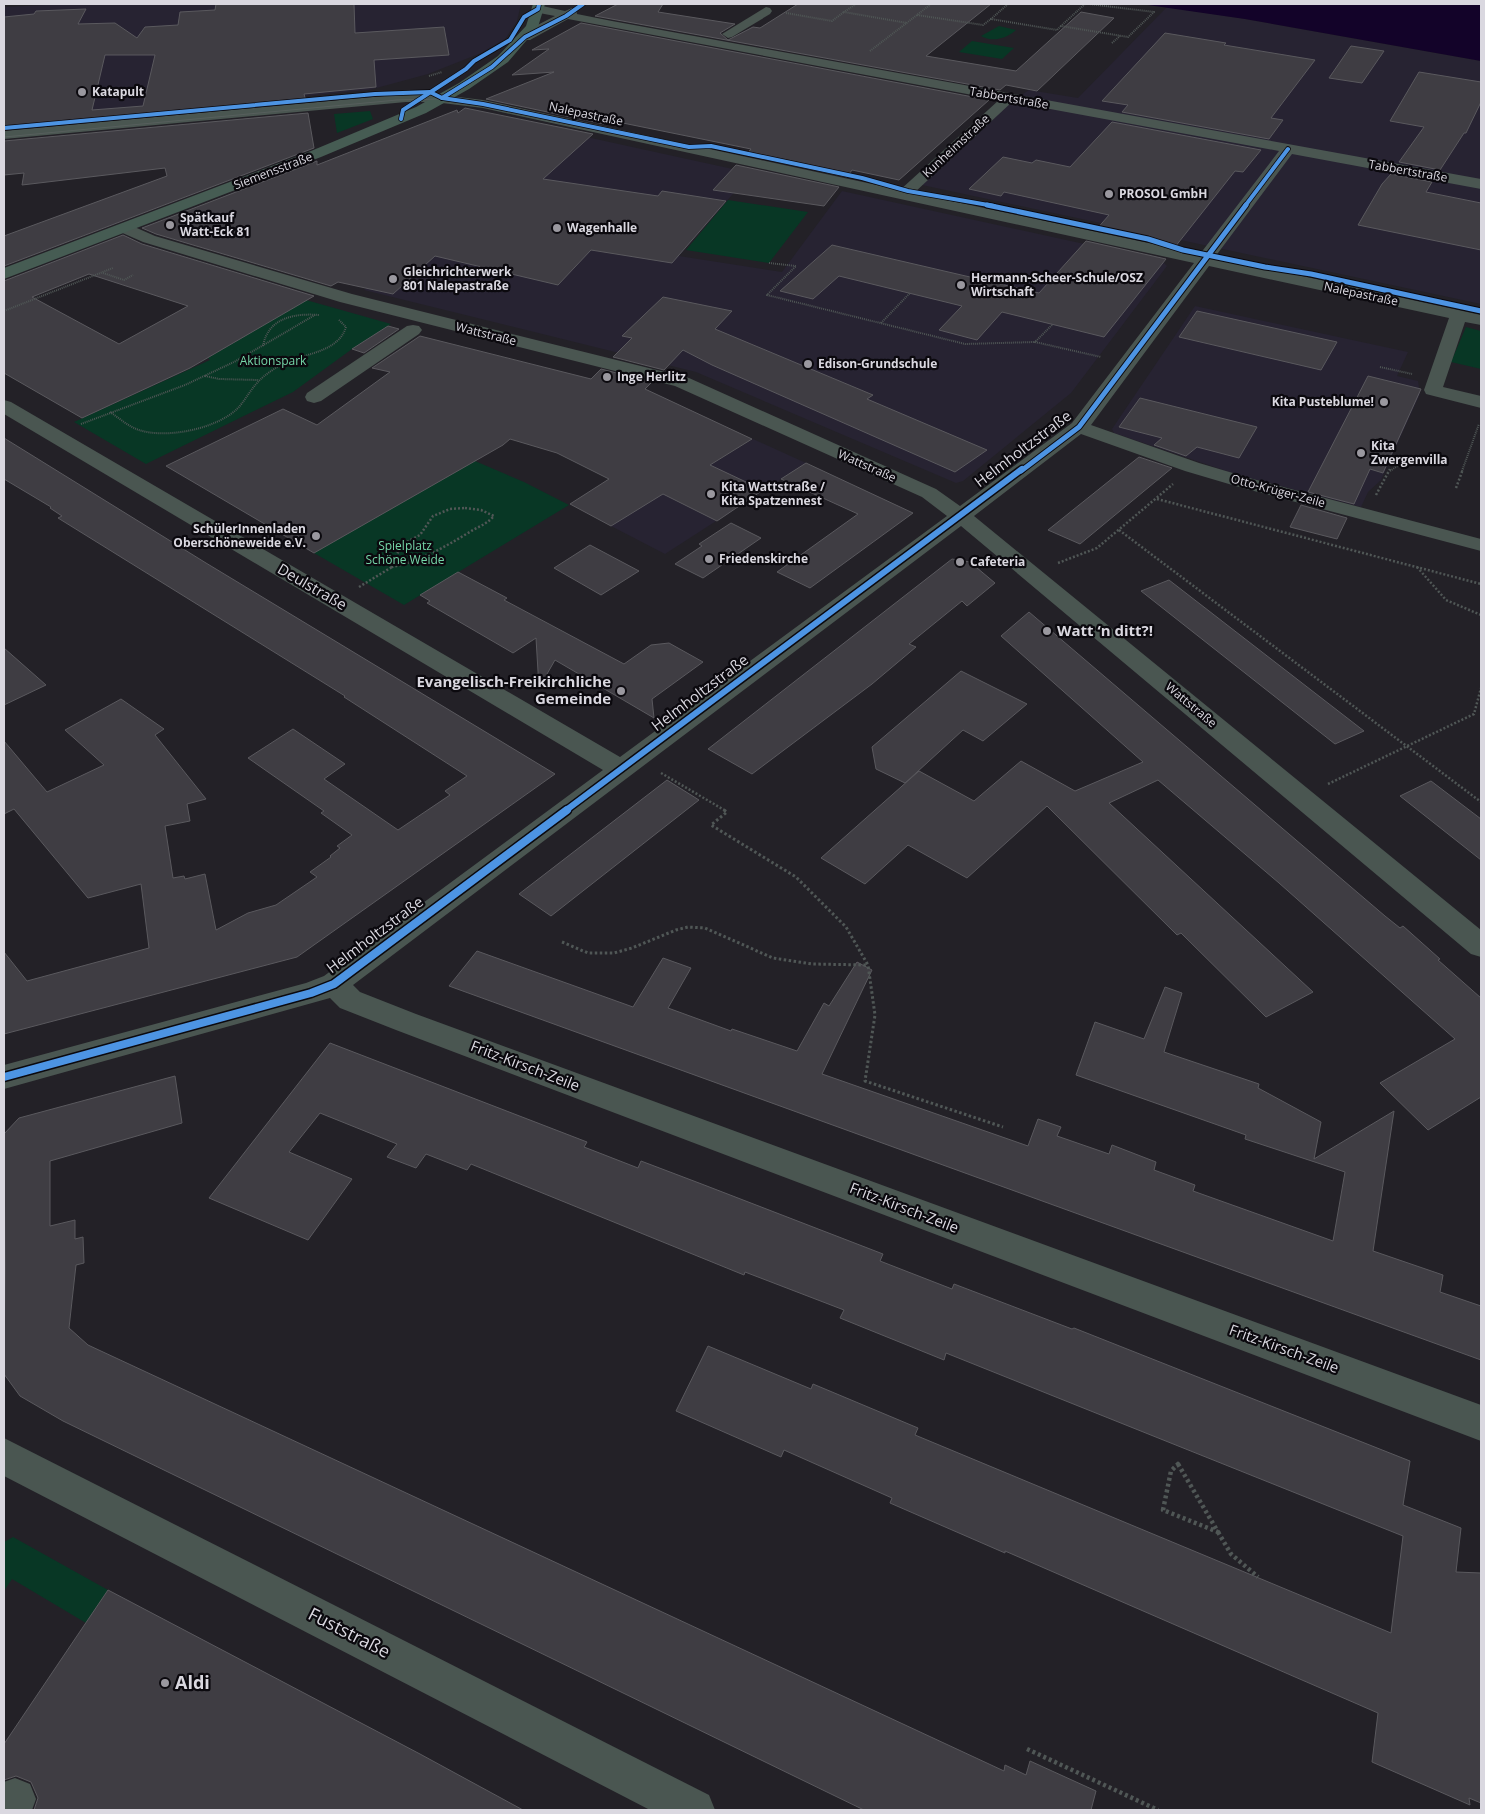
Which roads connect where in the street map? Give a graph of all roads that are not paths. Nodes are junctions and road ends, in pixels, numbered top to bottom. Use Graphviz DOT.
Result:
graph roads {
  1 [pos="583,4"];
  2 [pos="538,6"];
  3 [pos="772,11"];
  4 [pos="566,16"];
  5 [pos="728,34"];
  6 [pos="525,37"];
  7 [pos="442,98"];
  8 [pos="1009,98"];
  9 [pos="4,135"];
  10 [pos="1288,149"];
  11 [pos="1481,184"];
  12 [pos="904,194"];
  13 [pos="124,228"];
  14 [pos="1205,259"];
  15 [pos="4,274"];
  16 [pos="1459,315"];
  17 [pos="1481,320"];
  18 [pos="413,330"];
  19 [pos="314,397"];
  20 [pos="1481,402"];
  21 [pos="4,406"];
  22 [pos="1078,427"];
  23 [pos="960,514"];
  24 [pos="1481,545"];
  25 [pos="621,769"];
  26 [pos="1481,946"];
  27 [pos="334,984"];
  28 [pos="4,1077"];
  29 [pos="1481,1423"];
  30 [pos="4,1456"];
  31 [pos="694,1810"];
  1 -- 4 [label="street, Siemensstraße"];
  2 -- 4 [label="street, Tabbertstraße"];
  2 -- 6 [label="main road, Siemensstraße"];
  3 -- 5 [label="street"];
  4 -- 6 [label="street, Siemensstraße"];
  4 -- 8 [label="street, Tabbertstraße"];
  6 -- 7 [label="main road, Siemensstraße"];
  7 -- 9 [label="street, Nalepastraße"];
  7 -- 12 [label="street, Nalepastraße"];
  7 -- 13 [label="main road, Siemensstraße"];
  8 -- 10 [label="street, Tabbertstraße"];
  8 -- 12 [label="street, Kunheimstraße"];
  10 -- 11 [label="street, Tabbertstraße"];
  10 -- 14 [label="street, Helmholtzstraße"];
  12 -- 14 [label="street, Nalepastraße"];
  13 -- 15 [label="main road, Siemensstraße"];
  13 -- 23 [label="street, Wattstraße"];
  14 -- 16 [label="street, Nalepastraße"];
  14 -- 22 [label="street, Helmholtzstraße"];
  16 -- 17 [label="street, Nalepastraße"];
  16 -- 20 [label="street"];
  18 -- 19 [label="street"];
  21 -- 25 [label="street, Deulstraße"];
  22 -- 23 [label="street, Helmholtzstraße"];
  22 -- 24 [label="street, Otto-Krüger-Zeile"];
  23 -- 25 [label="street, Helmholtzstraße"];
  23 -- 26 [label="street, Wattstraße"];
  25 -- 27 [label="street, Helmholtzstraße"];
  27 -- 28 [label="street, Helmholtzstraße"];
  27 -- 29 [label="street, Fritz-Kirsch-Zeile"];
  30 -- 31 [label="street, Fuststraße"];
}
